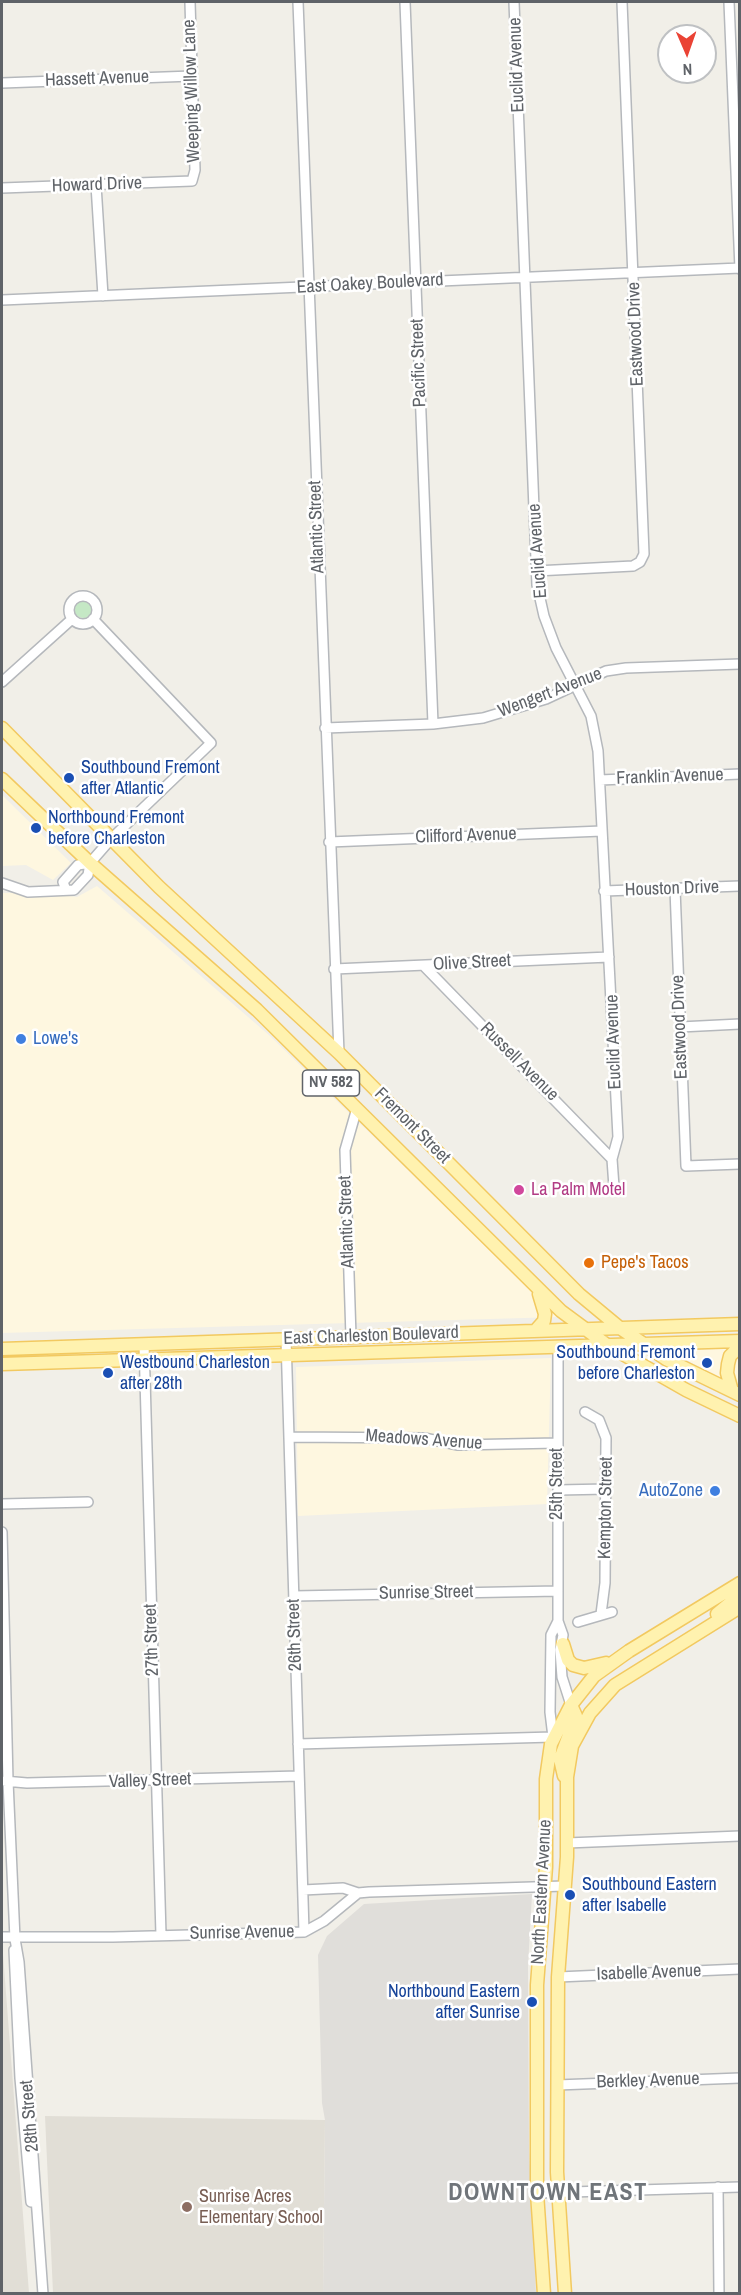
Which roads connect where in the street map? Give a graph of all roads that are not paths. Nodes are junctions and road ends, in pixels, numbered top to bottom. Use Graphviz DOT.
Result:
graph roads {
  1 [pos="190,2"];
  2 [pos="298,2"];
  3 [pos="405,2"];
  4 [pos="514,2"];
  5 [pos="622,2"];
  6 [pos="729,2"];
  7 [pos="192,76"];
  8 [pos="2,83"];
  9 [pos="192,181"];
  10 [pos="96,185"];
  11 [pos="2,188"];
  12 [pos="740,268"];
  13 [pos="633,272"];
  14 [pos="525,276"];
  15 [pos="416,280"];
  16 [pos="309,288"];
  17 [pos="103,296"];
  18 [pos="2,300"];
  19 [pos="536,571"];
  20 [pos="72,618"];
  21 [pos="93,619"];
  22 [pos="740,664"];
  23 [pos="2,682"];
  24 [pos="576,684"];
  25 [pos="434,724"];
  26 [pos="2,728"];
  27 [pos="325,728"];
  28 [pos="740,774"];
  29 [pos="2,779"];
  30 [pos="600,780"];
  31 [pos="602,831"];
  32 [pos="111,839"];
  33 [pos="329,842"];
  34 [pos="90,863"];
  35 [pos="2,883"];
  36 [pos="740,886"];
  37 [pos="675,889"];
  38 [pos="66,890"];
  39 [pos="604,891"];
  40 [pos="609,957"];
  41 [pos="424,966"];
  42 [pos="334,969"];
  43 [pos="740,1024"];
  44 [pos="680,1027"];
  45 [pos="339,1053"];
  46 [pos="357,1108"];
  47 [pos="612,1159"];
  48 [pos="740,1164"];
  49 [pos="614,1187"];
  50 [pos="537,1290"];
  51 [pos="740,1324"];
  52 [pos="620,1328"];
  53 [pos="583,1329"];
  54 [pos="536,1330"];
  55 [pos="351,1337"];
  56 [pos="286,1339"];
  57 [pos="740,1341"];
  58 [pos="144,1344"];
  59 [pos="608,1345"];
  60 [pos="645,1345"];
  61 [pos="558,1346"];
  62 [pos="740,1347"];
  63 [pos="2,1350"];
  64 [pos="287,1355"];
  65 [pos="142,1360"];
  66 [pos="2,1364"];
  67 [pos="736,1393"];
  68 [pos="585,1412"];
  69 [pos="740,1416"];
  70 [pos="290,1437"];
  71 [pos="558,1443"];
  72 [pos="607,1489"];
  73 [pos="558,1490"];
  74 [pos="88,1502"];
  75 [pos="2,1504"];
  76 [pos="2,1532"];
  77 [pos="740,1583"];
  78 [pos="558,1591"];
  79 [pos="740,1595"];
  80 [pos="294,1596"];
  81 [pos="740,1607"];
  82 [pos="612,1612"];
  83 [pos="601,1614"];
  84 [pos="558,1621"];
  85 [pos="578,1622"];
  86 [pos="681,1643"];
  87 [pos="563,1644"];
  88 [pos="616,1660"];
  89 [pos="571,1705"];
  90 [pos="553,1737"];
  91 [pos="298,1744"];
  92 [pos="299,1776"];
  93 [pos="4,1781"];
  94 [pos="157,1781"];
  95 [pos="566,1785"];
  96 [pos="740,1836"];
  97 [pos="567,1843"];
  98 [pos="565,1886"];
  99 [pos="544,1887"];
  100 [pos="303,1890"];
  101 [pos="358,1893"];
  102 [pos="304,1932"];
  103 [pos="161,1935"];
  104 [pos="2,1936"];
  105 [pos="15,1939"];
  106 [pos="2,1942"];
  107 [pos="740,1969"];
  108 [pos="558,1977"];
  109 [pos="23,2078"];
  110 [pos="740,2078"];
  111 [pos="557,2085"];
  112 [pos="718,2187"];
  113 [pos="740,2187"];
  114 [pos="537,2193"];
  115 [pos="557,2193"];
  116 [pos="38,2294"];
  117 [pos="43,2294"];
  118 [pos="544,2294"];
  119 [pos="565,2294"];
  120 [pos="719,2294"];
  1 -- 7 [label="street, Weeping Willow Lane"];
  2 -- 16 [label="street, Atlantic Street"];
  3 -- 15 [label="street, Pacific Street"];
  4 -- 14 [label="street, Euclid Avenue"];
  5 -- 13 [label="street, Eastwood Drive"];
  6 -- 12 [label="street"];
  7 -- 8 [label="street, Hassett Avenue"];
  7 -- 9 [label="street, Weeping Willow Lane"];
  9 -- 10 [label="street, Howard Drive"];
  10 -- 11 [label="street, Howard Drive"];
  10 -- 17 [label="street"];
  12 -- 13 [label="street, East Oakey Boulevard"];
  13 -- 14 [label="street, East Oakey Boulevard"];
  13 -- 19 [label="street, Eastwood Drive"];
  14 -- 15 [label="street, East Oakey Boulevard"];
  14 -- 19 [label="street, Euclid Avenue"];
  15 -- 16 [label="street, East Oakey Boulevard"];
  15 -- 25 [label="street, Pacific Street"];
  16 -- 17 [label="street, East Oakey Boulevard"];
  16 -- 27 [label="street, Atlantic Street"];
  17 -- 18 [label="street, East Oakey Boulevard"];
  19 -- 24 [label="street, Euclid Avenue"];
  20 -- 21 [label="street"];
  20 -- 21 [label="street"];
  20 -- 23 [label="street"];
  21 -- 32 [label="street"];
  22 -- 24 [label="street, Wengert Avenue"];
  24 -- 25 [label="street, Wengert Avenue"];
  24 -- 30 [label="street, Euclid Avenue"];
  25 -- 27 [label="street, Wengert Avenue"];
  26 -- 32 [label="main road, Fremont Street / NV 582"];
  27 -- 33 [label="street, Atlantic Street"];
  28 -- 30 [label="street, Franklin Avenue"];
  29 -- 34 [label="main road, Fremont Street / NV 582"];
  30 -- 31 [label="street, Euclid Avenue"];
  31 -- 33 [label="street, Clifford Avenue"];
  31 -- 39 [label="street, Euclid Avenue"];
  32 -- 34 [label="street"];
  32 -- 45 [label="main road, Fremont Street / NV 582"];
  33 -- 42 [label="street, Atlantic Street"];
  34 -- 38 [label="street"];
  34 -- 38 [label="street"];
  34 -- 46 [label="main road, Fremont Street / NV 582"];
  35 -- 38 [label="street"];
  36 -- 37 [label="street, Houston Drive"];
  37 -- 39 [label="street, Houston Drive"];
  37 -- 44 [label="street, Eastwood Drive"];
  39 -- 40 [label="street, Euclid Avenue"];
  40 -- 41 [label="street, Olive Street"];
  40 -- 47 [label="street, Euclid Avenue"];
  41 -- 42 [label="street, Olive Street"];
  41 -- 47 [label="street, Russell Avenue"];
  42 -- 45 [label="street, Atlantic Street"];
  43 -- 44 [label="street"];
  44 -- 48 [label="street, Eastwood Drive"];
  45 -- 52 [label="main road, Fremont Street / NV 582"];
  46 -- 50 [label="main road, Fremont Street / NV 582"];
  46 -- 55 [label="street, Atlantic Street"];
  47 -- 49 [label="street, Euclid Avenue"];
  50 -- 53 [label="main road, Fremont Street / NV 582"];
  50 -- 54 [label="main road"];
  51 -- 52 [label="main road, East Charleston Boulevard"];
  52 -- 53 [label="main road, East Charleston Boulevard"];
  52 -- 60 [label="main road, Fremont Street / NV 582"];
  53 -- 54 [label="main road, East Charleston Boulevard"];
  53 -- 59 [label="main road, Fremont Street / NV 582"];
  54 -- 55 [label="main road, East Charleston Boulevard"];
  55 -- 56 [label="main road, East Charleston Boulevard"];
  56 -- 58 [label="main road, East Charleston Boulevard"];
  56 -- 64 [label="street, 26th Street"];
  57 -- 60 [label="main road, East Charleston Boulevard"];
  58 -- 63 [label="main road, East Charleston Boulevard"];
  58 -- 65 [label="street, 27th Street"];
  59 -- 60 [label="main road, East Charleston Boulevard"];
  59 -- 61 [label="main road, East Charleston Boulevard"];
  59 -- 69 [label="main road, Fremont Street"];
  60 -- 67 [label="main road, Fremont Street"];
  61 -- 64 [label="main road, East Charleston Boulevard"];
  61 -- 71 [label="street, 25th Street"];
  62 -- 67 [label="main road"];
  64 -- 65 [label="main road, East Charleston Boulevard"];
  64 -- 70 [label="street, 26th Street"];
  65 -- 66 [label="main road, East Charleston Boulevard"];
  65 -- 94 [label="street, 27th Street"];
  68 -- 72 [label="street, Kempton Street"];
  70 -- 71 [label="street, Meadows Avenue"];
  70 -- 80 [label="street, 26th Street"];
  71 -- 73 [label="street, 25th Street"];
  72 -- 73 [label="street"];
  72 -- 83 [label="street, Kempton Street"];
  73 -- 78 [label="street, 25th Street"];
  74 -- 75 [label="street"];
  76 -- 93 [label="street, 28th Street"];
  77 -- 88 [label="main road, North Eastern Avenue"];
  78 -- 80 [label="street, Sunrise Street"];
  78 -- 84 [label="street, 25th Street"];
  79 -- 86 [label="main road"];
  80 -- 91 [label="street, 26th Street"];
  81 -- 86 [label="main road, North Eastern Avenue"];
  82 -- 83 [label="street"];
  83 -- 85 [label="street"];
  84 -- 87 [label="street, 25th Street"];
  84 -- 90 [label="street, 25th Street"];
  86 -- 95 [label="main road, North Eastern Avenue"];
  87 -- 88 [label="main road"];
  87 -- 89 [label="street, 25th Street"];
  88 -- 89 [label="main road, North Eastern Avenue"];
  89 -- 90 [label="main road, North Eastern Avenue"];
  89 -- 95 [label="main road"];
  90 -- 91 [label="street"];
  90 -- 99 [label="main road, North Eastern Avenue"];
  91 -- 92 [label="street, 26th Street"];
  92 -- 94 [label="street, Valley Street"];
  92 -- 100 [label="street, 26th Street"];
  93 -- 94 [label="street, Valley Street"];
  93 -- 105 [label="street, 28th Street"];
  94 -- 103 [label="street, 27th Street"];
  95 -- 97 [label="main road, North Eastern Avenue"];
  96 -- 97 [label="street"];
  97 -- 98 [label="main road, North Eastern Avenue"];
  98 -- 99 [label="street"];
  98 -- 108 [label="main road, North Eastern Avenue"];
  99 -- 101 [label="street"];
  99 -- 114 [label="main road, North Eastern Avenue"];
  100 -- 101 [label="street"];
  100 -- 102 [label="street, 26th Street"];
  101 -- 102 [label="street, Sunrise Avenue"];
  102 -- 103 [label="street, Sunrise Avenue"];
  103 -- 105 [label="street, Sunrise Avenue"];
  104 -- 105 [label="street, Sunrise Avenue"];
  105 -- 106 [label="street, Sunrise Avenue"];
  105 -- 109 [label="street, 28th Street"];
  107 -- 108 [label="street, Isabelle Avenue"];
  108 -- 111 [label="main road, North Eastern Avenue"];
  109 -- 116 [label="street, 28th Street"];
  109 -- 117 [label="street, 28th Street"];
  110 -- 111 [label="street, Berkley Avenue"];
  111 -- 115 [label="main road, North Eastern Avenue"];
  112 -- 113 [label="street"];
  112 -- 115 [label="street"];
  112 -- 120 [label="street"];
  114 -- 115 [label="street"];
  114 -- 118 [label="main road, North Eastern Avenue"];
  115 -- 119 [label="main road, North Eastern Avenue"];
}
